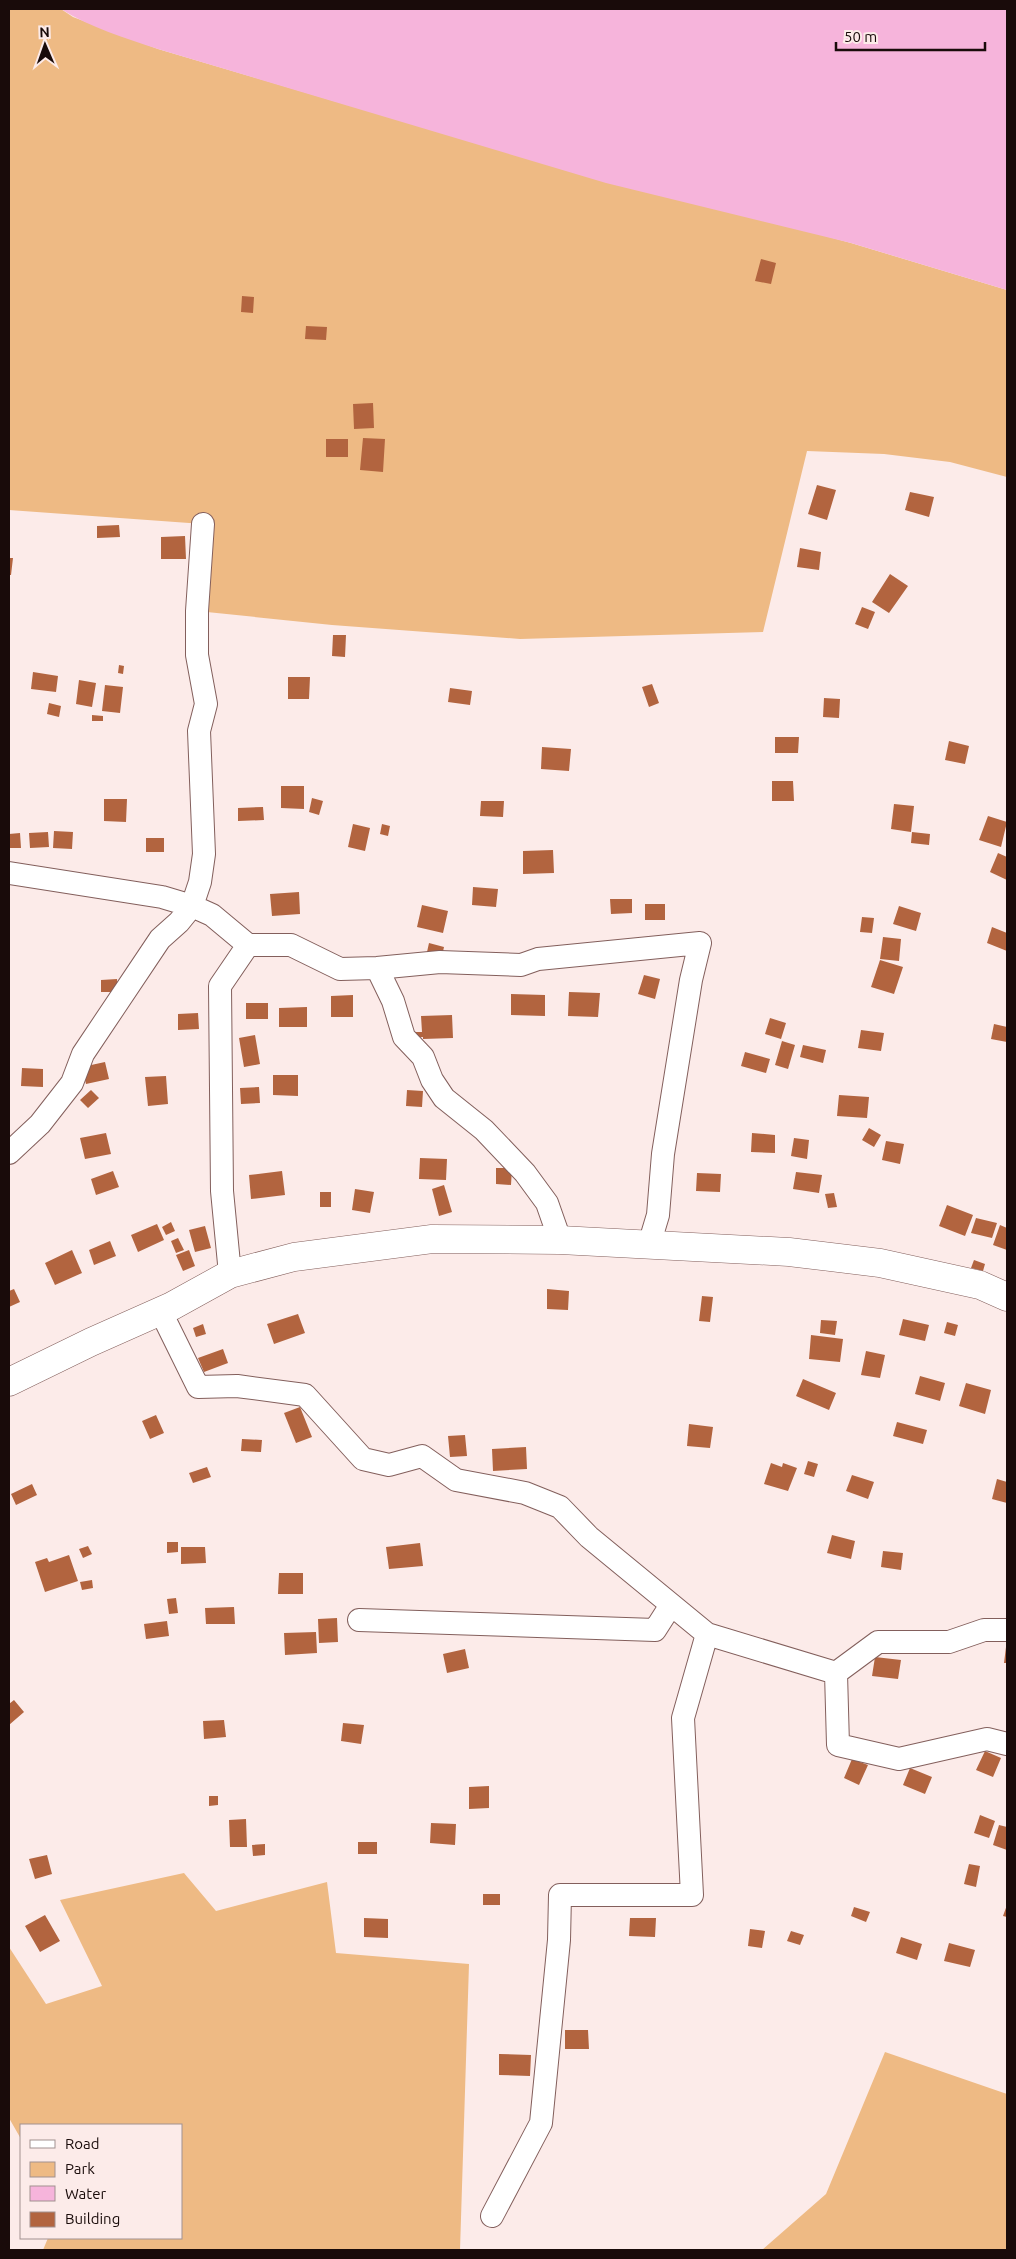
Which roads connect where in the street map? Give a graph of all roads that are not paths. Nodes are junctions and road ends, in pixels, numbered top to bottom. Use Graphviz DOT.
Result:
graph roads {
  1 [pos="203,524"];
  2 [pos="9,873"];
  3 [pos="192,906"];
  4 [pos="248,945"];
  5 [pos="377,968"];
  6 [pos="9,1153"];
  7 [pos="560,1240"];
  8 [pos="649,1245"];
  9 [pos="230,1274"];
  10 [pos="1007,1297"];
  11 [pos="161,1312"];
  12 [pos="9,1382"];
  13 [pos="671,1605"];
  14 [pos="359,1620"];
  15 [pos="1007,1630"];
  16 [pos="707,1634"];
  17 [pos="836,1673"];
  18 [pos="1007,1744"];
  19 [pos="492,2216"];
  1 -- 3 [label="street"];
  2 -- 3 [label="street"];
  3 -- 4 [label="street"];
  3 -- 6 [label="street"];
  4 -- 5 [label="street"];
  4 -- 9 [label="street"];
  5 -- 7 [label="street"];
  5 -- 8 [label="street"];
  7 -- 8 [label="main road"];
  7 -- 9 [label="main road"];
  8 -- 10 [label="main road"];
  9 -- 11 [label="main road"];
  11 -- 12 [label="main road"];
  11 -- 13 [label="street"];
  13 -- 14 [label="street"];
  13 -- 16 [label="street"];
  15 -- 17 [label="street"];
  16 -- 17 [label="street"];
  16 -- 19 [label="street"];
  17 -- 18 [label="street"];
}
